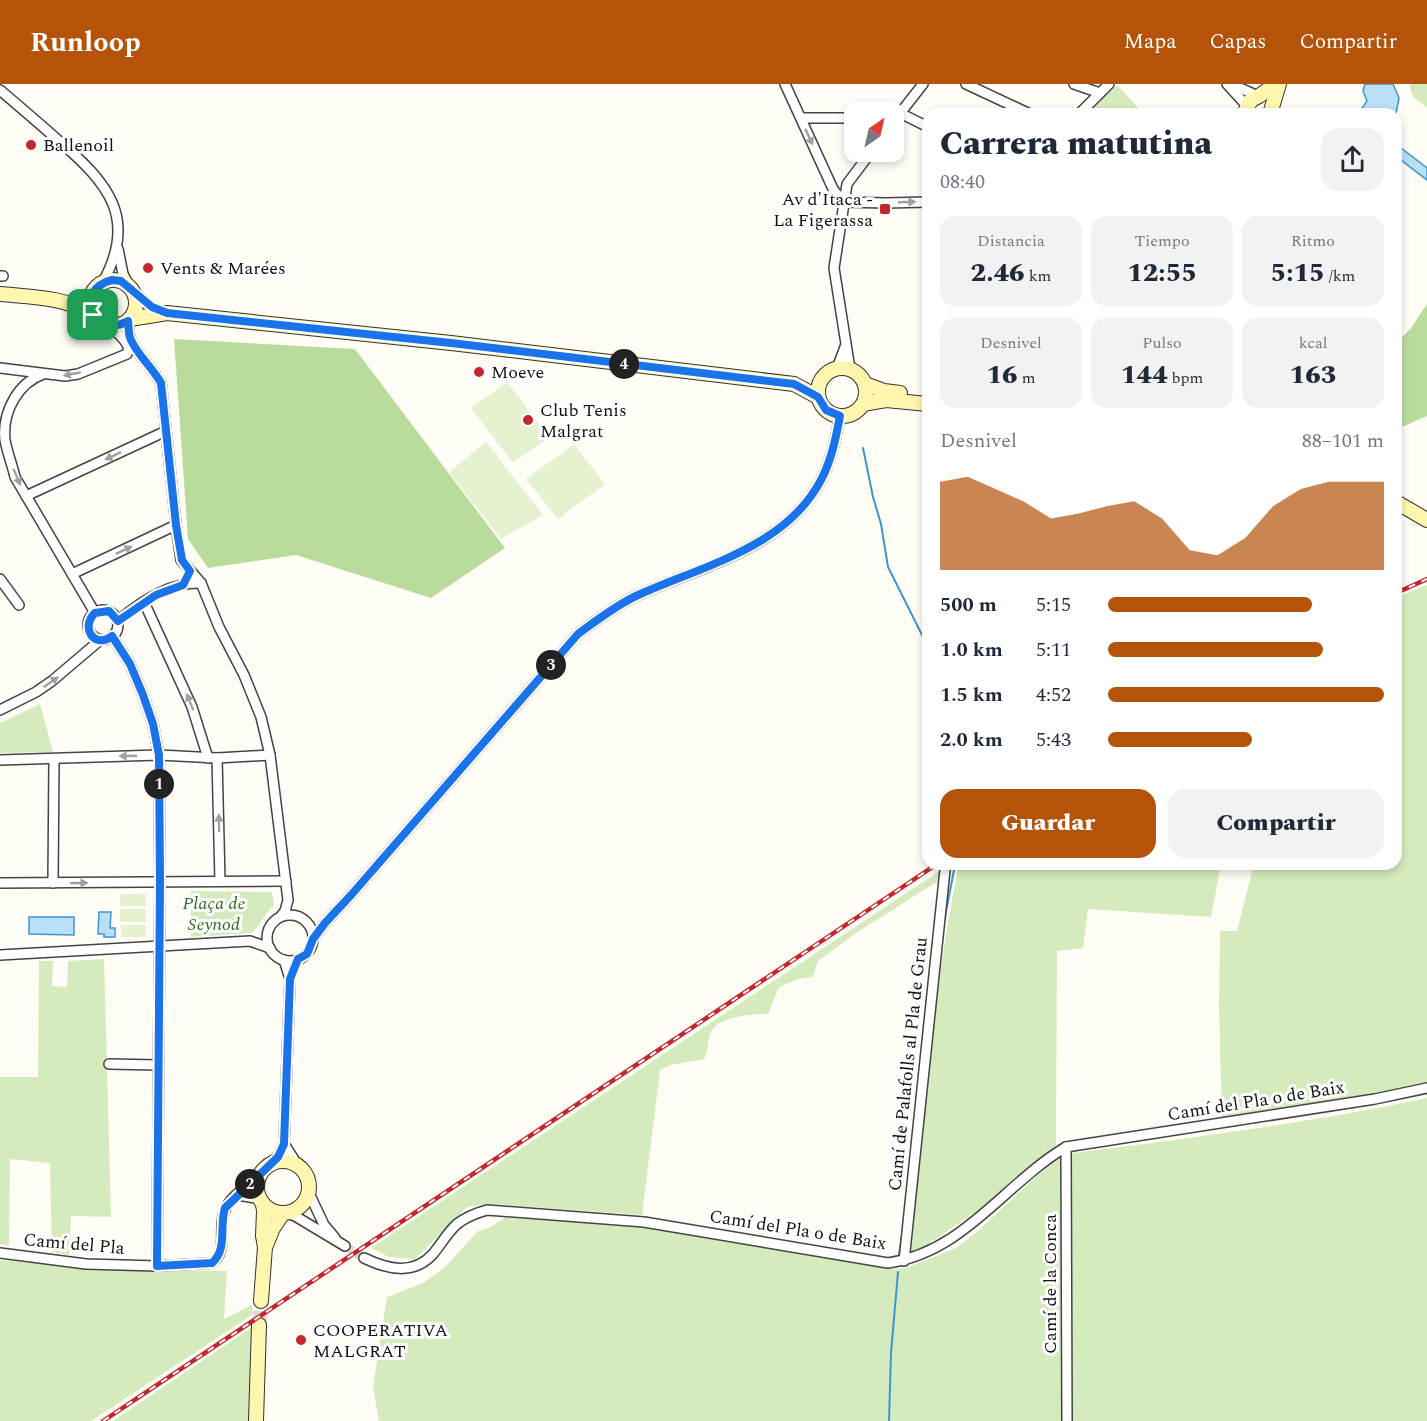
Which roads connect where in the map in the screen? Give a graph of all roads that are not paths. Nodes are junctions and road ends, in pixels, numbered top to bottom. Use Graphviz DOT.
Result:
graph roads {
  1 [pos="785,84"];
  2 [pos="923,84"];
  3 [pos="966,84"];
  4 [pos="1074,84"];
  5 [pos="1109,84"];
  6 [pos="1229,84"];
  7 [pos="1277,84"];
  8 [pos="0,90"];
  9 [pos="1100,93"];
  10 [pos="1251,106"];
  11 [pos="904,108"];
  12 [pos="1017,108"];
  13 [pos="1085,108"];
  14 [pos="1271,108"];
  15 [pos="1271,108"];
  16 [pos="801,118"];
  17 [pos="844,118"];
  18 [pos="904,120"];
  19 [pos="922,125"];
  20 [pos="864,162"];
  21 [pos="922,201"];
  22 [pos="843,202"];
  23 [pos="117,247"];
  24 [pos="98,286"];
  25 [pos="132,290"];
  26 [pos="0,294"];
  27 [pos="58,301"];
  28 [pos="167,313"];
  29 [pos="93,315"];
  30 [pos="129,320"];
  31 [pos="105,325"];
  32 [pos="0,368"];
  33 [pos="844,368"];
  34 [pos="43,374"];
  35 [pos="822,377"];
  36 [pos="794,384"];
  37 [pos="865,384"];
  38 [pos="922,395"];
  39 [pos="818,397"];
  40 [pos="922,403"];
  41 [pos="863,404"];
  42 [pos="4,416"];
  43 [pos="840,416"];
  44 [pos="166,431"];
  45 [pos="26,496"];
  46 [pos="1402,505"];
  47 [pos="1427,520"];
  48 [pos="176,525"];
  49 [pos="190,571"];
  50 [pos="72,574"];
  51 [pos="0,579"];
  52 [pos="201,583"];
  53 [pos="183,585"];
  54 [pos="144,603"];
  55 [pos="20,606"];
  56 [pos="95,613"];
  57 [pos="118,621"];
  58 [pos="112,636"];
  59 [pos="99,641"];
  60 [pos="0,710"];
  61 [pos="159,755"];
  62 [pos="270,755"];
  63 [pos="213,758"];
  64 [pos="54,759"];
  65 [pos="0,760"];
  66 [pos="945,870"];
  67 [pos="220,881"];
  68 [pos="286,881"];
  69 [pos="160,882"];
  70 [pos="0,883"];
  71 [pos="53,883"];
  72 [pos="288,900"];
  73 [pos="281,916"];
  74 [pos="297,916"];
  75 [pos="306,922"];
  76 [pos="325,923"];
  77 [pos="268,932"];
  78 [pos="313,939"];
  79 [pos="250,941"];
  80 [pos="159,947"];
  81 [pos="270,948"];
  82 [pos="0,955"];
  83 [pos="298,959"];
  84 [pos="284,960"];
  85 [pos="290,979"];
  86 [pos="109,1064"];
  87 [pos="158,1065"];
  88 [pos="1427,1088"];
  89 [pos="284,1144"];
  90 [pos="1066,1147"];
  91 [pos="297,1164"];
  92 [pos="264,1169"];
  93 [pos="309,1193"];
  94 [pos="238,1195"];
  95 [pos="261,1202"];
  96 [pos="284,1213"];
  97 [pos="265,1247"];
  98 [pos="0,1253"];
  99 [pos="364,1258"];
  100 [pos="904,1261"];
  101 [pos="157,1266"];
  102 [pos="261,1301"];
  103 [pos="259,1324"];
  104 [pos="256,1421"];
  105 [pos="1067,1421"];
  1 -- 16 [label="street"];
  2 -- 11 [label="street"];
  3 -- 12 [label="street"];
  4 -- 9 [label="street"];
  5 -- 9 [label="street"];
  6 -- 10 [label="street"];
  6 -- 10 [label="street"];
  7 -- 10 [label="street"];
  7 -- 15 [label="street"];
  8 -- 23 [label="street"];
  9 -- 13 [label="street"];
  10 -- 14 [label="street"];
  16 -- 17 [label="street"];
  16 -- 22 [label="street, one-way"];
  18 -- 19 [label="street"];
  20 -- 22 [label="street"];
  22 -- 21 [label="street, one-way"];
  22 -- 33 [label="street"];
  23 -- 24 [label="street"];
  23 -- 25 [label="street"];
  24 -- 25 [label="street"];
  24 -- 27 [label="street"];
  24 -- 29 [label="street"];
  25 -- 28 [label="street"];
  25 -- 30 [label="street"];
  26 -- 27 [label="street"];
  27 -- 29 [label="street"];
  28 -- 30 [label="street"];
  28 -- 36 [label="street"];
  29 -- 31 [label="street"];
  30 -- 31 [label="street"];
  30 -- 44 [label="street"];
  31 -- 34 [label="street, one-way"];
  32 -- 34 [label="street"];
  33 -- 35 [label="street"];
  33 -- 37 [label="street"];
  34 -- 42 [label="street"];
  35 -- 36 [label="street"];
  35 -- 39 [label="street"];
  36 -- 39 [label="street"];
  37 -- 38 [label="street"];
  37 -- 41 [label="street"];
  39 -- 43 [label="street"];
  40 -- 41 [label="street"];
  41 -- 43 [label="street"];
  42 -- 45 [label="street, one-way"];
  43 -- 76 [label="street"];
  44 -- 45 [label="street, one-way"];
  44 -- 48 [label="street"];
  45 -- 50 [label="street"];
  46 -- 47 [label="street"];
  48 -- 49 [label="street"];
  50 -- 48 [label="street, one-way"];
  49 -- 52 [label="street"];
  49 -- 53 [label="street"];
  50 -- 56 [label="street"];
  51 -- 55 [label="street"];
  52 -- 53 [label="street"];
  52 -- 62 [label="street"];
  53 -- 54 [label="street"];
  54 -- 57 [label="street"];
  63 -- 54 [label="street, one-way"];
  56 -- 57 [label="street"];
  56 -- 59 [label="street"];
  57 -- 58 [label="street"];
  58 -- 59 [label="street"];
  58 -- 61 [label="street"];
  60 -- 59 [label="street, one-way"];
  61 -- 63 [label="street"];
  61 -- 64 [label="street, one-way"];
  61 -- 69 [label="street"];
  62 -- 63 [label="street"];
  62 -- 68 [label="street"];
  67 -- 63 [label="street, one-way"];
  64 -- 65 [label="street"];
  64 -- 71 [label="street"];
  66 -- 100 [label="street, Camí de Palafolls al Pla de Grau"];
  67 -- 68 [label="street"];
  67 -- 69 [label="street"];
  68 -- 72 [label="street"];
  71 -- 69 [label="street, one-way"];
  69 -- 80 [label="street"];
  70 -- 71 [label="street"];
  72 -- 73 [label="street"];
  72 -- 74 [label="street"];
  73 -- 74 [label="street"];
  73 -- 77 [label="street"];
  74 -- 75 [label="street"];
  75 -- 76 [label="street"];
  75 -- 78 [label="street"];
  76 -- 78 [label="street"];
  77 -- 79 [label="street"];
  77 -- 81 [label="street"];
  78 -- 83 [label="street"];
  79 -- 80 [label="street"];
  79 -- 81 [label="street"];
  80 -- 82 [label="street"];
  80 -- 87 [label="street"];
  81 -- 84 [label="street"];
  83 -- 84 [label="street"];
  83 -- 85 [label="street"];
  84 -- 85 [label="street"];
  85 -- 89 [label="street"];
  86 -- 87 [label="street"];
  87 -- 101 [label="street"];
  88 -- 90 [label="street, Camí del Pla o de Baix"];
  89 -- 91 [label="street"];
  89 -- 92 [label="street, Camí del Pla"];
  90 -- 100 [label="street, Camí del Pla o de Baix"];
  90 -- 105 [label="street, Camí de la Conca"];
  91 -- 92 [label="street"];
  91 -- 93 [label="street"];
  92 -- 94 [label="street, Camí del Pla"];
  92 -- 95 [label="street"];
  93 -- 96 [label="street"];
  93 -- 96 [label="street"];
  94 -- 95 [label="street"];
  94 -- 101 [label="street, Camí del Pla"];
  95 -- 96 [label="street"];
  95 -- 97 [label="street"];
  96 -- 97 [label="street"];
  97 -- 102 [label="street"];
  98 -- 101 [label="street, Camí del Pla"];
  99 -- 100 [label="street, Camí del Pla o de Baix"];
  103 -- 104 [label="street"];
}
